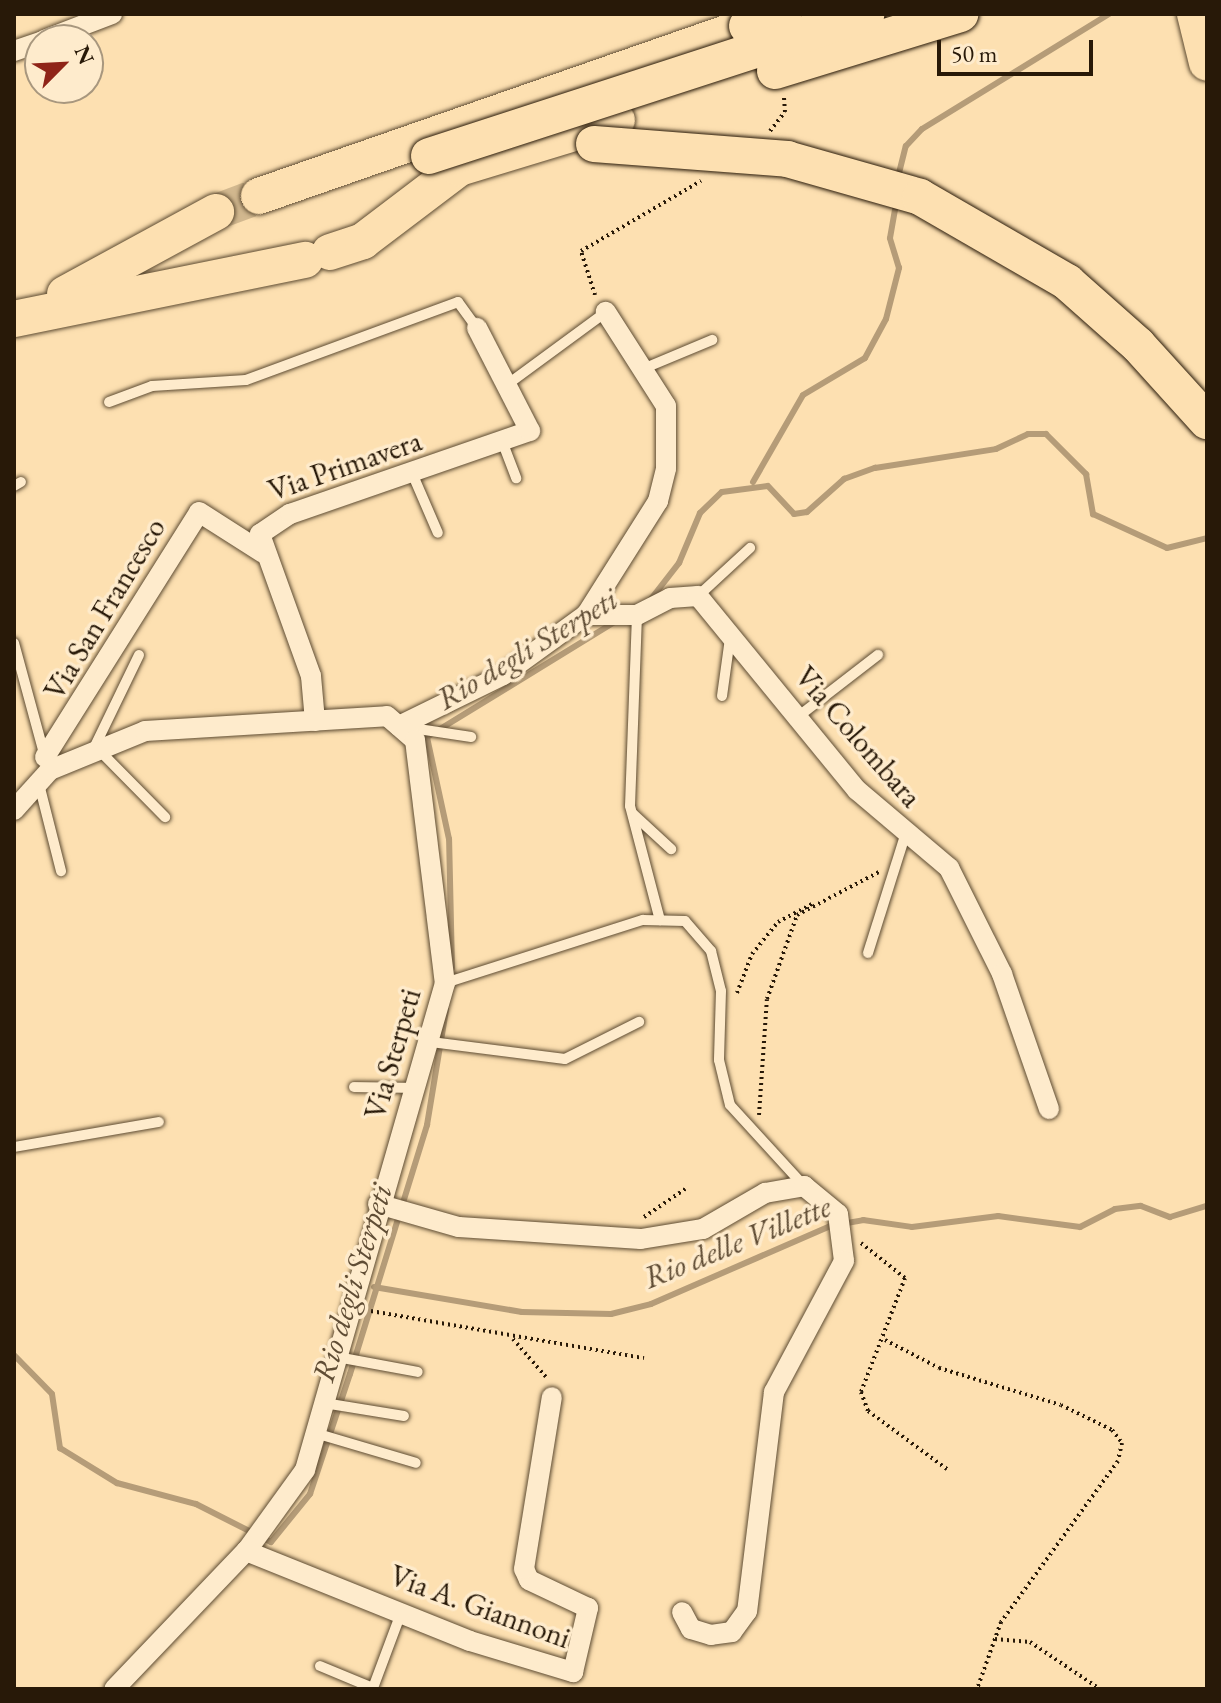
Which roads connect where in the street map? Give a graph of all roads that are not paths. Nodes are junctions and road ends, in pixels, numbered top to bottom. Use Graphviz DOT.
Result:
graph roads {
  1 [pos="112,14"];
  2 [pos="783,14"];
  3 [pos="867,14"];
  4 [pos="960,14"];
  5 [pos="1195,14"];
  6 [pos="86,24"];
  7 [pos="1207,63"];
  8 [pos="605,132"];
  9 [pos="381,157"];
  10 [pos="259,196"];
  11 [pos="216,212"];
  12 [pos="606,312"];
  13 [pos="21,316"];
  14 [pos="477,328"];
  15 [pos="712,340"];
  16 [pos="645,368"];
  17 [pos="508,384"];
  18 [pos="109,402"];
  19 [pos="1207,421"];
  20 [pos="502,441"];
  21 [pos="412,473"];
  22 [pos="516,478"];
  23 [pos="438,533"];
  24 [pos="750,548"];
  25 [pos="263,553"];
  26 [pos="698,596"];
  27 [pos="586,615"];
  28 [pos="632,615"];
  29 [pos="731,634"];
  30 [pos="14,643"];
  31 [pos="139,655"];
  32 [pos="878,655"];
  33 [pos="722,696"];
  34 [pos="27,700"];
  35 [pos="14,704"];
  36 [pos="799,716"];
  37 [pos="315,721"];
  38 [pos="399,726"];
  39 [pos="471,737"];
  40 [pos="95,746"];
  41 [pos="44,770"];
  42 [pos="14,810"];
  43 [pos="632,813"];
  44 [pos="165,817"];
  45 [pos="905,836"];
  46 [pos="671,849"];
  47 [pos="61,871"];
  48 [pos="660,920"];
  49 [pos="868,953"];
  50 [pos="451,982"];
  51 [pos="639,1022"];
  52 [pos="437,1044"];
  53 [pos="354,1087"];
  54 [pos="416,1088"];
  55 [pos="1049,1109"];
  56 [pos="159,1122"];
  57 [pos="14,1147"];
  58 [pos="804,1186"];
  59 [pos="391,1208"];
  60 [pos="339,1357"];
  61 [pos="418,1372"];
  62 [pos="552,1397"];
  63 [pos="326,1403"];
  64 [pos="404,1416"];
  65 [pos="317,1434"];
  66 [pos="416,1463"];
  67 [pos="246,1551"];
  68 [pos="401,1612"];
  69 [pos="682,1612"];
  70 [pos="320,1666"];
  71 [pos="114,1689"];
  1 -- 6 [label="street"];
  2 -- 9 [label="highway, bridge"];
  3 -- 9 [label="highway, bridge"];
  4 -- 8 [label="highway, bridge"];
  5 -- 7 [label="highway"];
  8 -- 13 [label="highway"];
  8 -- 19 [label="highway, bridge"];
  9 -- 10 [label="highway"];
  11 -- 13 [label="highway"];
  12 -- 16 [label="street"];
  12 -- 17 [label="lane"];
  14 -- 17 [label="street, Via Primavera"];
  14 -- 18 [label="lane"];
  15 -- 16 [label="lane"];
  16 -- 27 [label="street"];
  17 -- 20 [label="street, Via Primavera"];
  20 -- 21 [label="street, Via Primavera"];
  20 -- 22 [label="lane"];
  21 -- 23 [label="lane"];
  21 -- 25 [label="street, Via Primavera"];
  24 -- 26 [label="lane"];
  25 -- 37 [label="street"];
  25 -- 41 [label="street, Via San Francesco"];
  26 -- 28 [label="street"];
  26 -- 29 [label="street, Via Colombara"];
  27 -- 28 [label="street"];
  27 -- 38 [label="street"];
  28 -- 43 [label="lane"];
  29 -- 33 [label="lane"];
  29 -- 36 [label="street, Via Colombara"];
  30 -- 34 [label="lane"];
  31 -- 40 [label="lane"];
  32 -- 36 [label="lane"];
  34 -- 35 [label="lane"];
  34 -- 41 [label="lane"];
  36 -- 45 [label="street, Via Colombara"];
  37 -- 38 [label="street"];
  37 -- 40 [label="street"];
  38 -- 39 [label="lane"];
  38 -- 50 [label="street, Via Sterpeti"];
  40 -- 41 [label="street"];
  40 -- 44 [label="lane"];
  41 -- 42 [label="street"];
  41 -- 47 [label="lane"];
  43 -- 46 [label="lane"];
  43 -- 48 [label="lane"];
  45 -- 49 [label="lane"];
  45 -- 55 [label="street, Via Colombara"];
  48 -- 50 [label="lane"];
  48 -- 58 [label="lane"];
  50 -- 52 [label="street, Via Sterpeti"];
  51 -- 52 [label="lane"];
  52 -- 54 [label="street, Via Sterpeti"];
  53 -- 54 [label="lane"];
  54 -- 59 [label="street, Via Sterpeti"];
  56 -- 57 [label="lane"];
  58 -- 59 [label="street"];
  58 -- 69 [label="street"];
  59 -- 60 [label="street, Via Sterpeti"];
  60 -- 61 [label="lane"];
  60 -- 63 [label="street, Via Sterpeti"];
  62 -- 68 [label="street, Via A. Giannoni"];
  63 -- 64 [label="lane"];
  63 -- 65 [label="street, Via Sterpeti"];
  65 -- 66 [label="lane"];
  65 -- 67 [label="street, Via Sterpeti"];
  67 -- 68 [label="street, Via A. Giannoni"];
  67 -- 71 [label="street, Via Sterpeti"];
  68 -- 70 [label="lane"];
}
